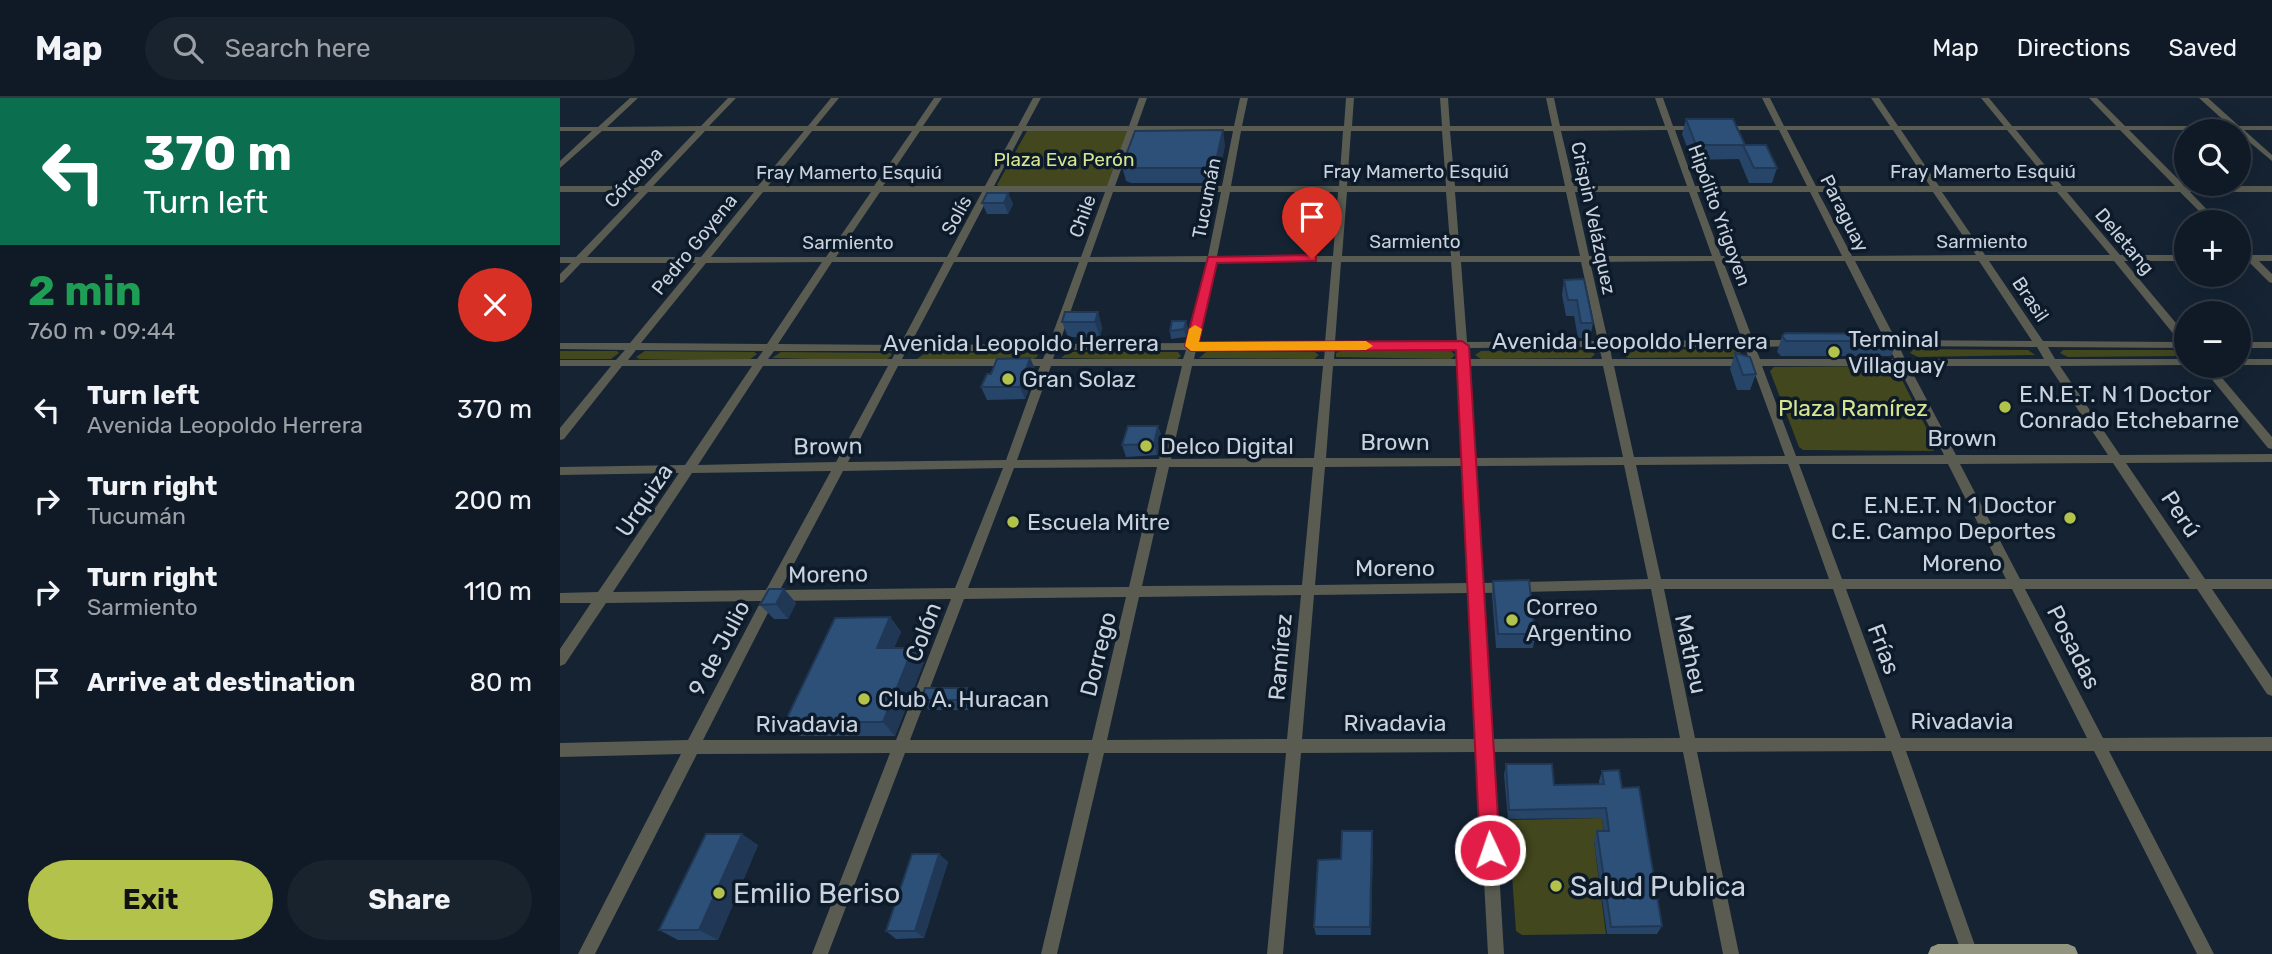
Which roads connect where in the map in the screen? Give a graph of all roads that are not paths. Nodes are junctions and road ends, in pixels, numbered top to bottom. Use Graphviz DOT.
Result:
graph roads {
  1 [pos="634,98"];
  2 [pos="732,98"];
  3 [pos="835,98"];
  4 [pos="938,98"];
  5 [pos="1037,98"];
  6 [pos="1143,98"];
  7 [pos="1244,98"];
  8 [pos="1350,98"];
  9 [pos="1444,98"];
  10 [pos="1550,98"];
  11 [pos="1659,98"];
  12 [pos="1766,98"];
  13 [pos="1875,98"];
  14 [pos="1985,98"];
  15 [pos="2093,98"];
  16 [pos="2203,98"];
  17 [pos="2227,119"];
  18 [pos="560,128"];
  19 [pos="601,128"];
  20 [pos="702,128"];
  21 [pos="809,128"];
  22 [pos="917,128"];
  23 [pos="1022,128"];
  24 [pos="1132,128"];
  25 [pos="1238,128"];
  26 [pos="1347,128"];
  27 [pos="1446,128"];
  28 [pos="1557,128"];
  29 [pos="1670,128"];
  30 [pos="1782,128"];
  31 [pos="1895,128"];
  32 [pos="2010,128"];
  33 [pos="2123,128"];
  34 [pos="2174,128"];
  35 [pos="2251,128"];
  36 [pos="2272,128"];
  37 [pos="2251,140"];
  38 [pos="2272,159"];
  39 [pos="560,165"];
  40 [pos="2174,181"];
  41 [pos="1226,188"];
  42 [pos="1342,188"];
  43 [pos="1450,188"];
  44 [pos="1570,188"];
  45 [pos="1692,188"];
  46 [pos="560,189"];
  47 [pos="646,189"];
  48 [pos="761,189"];
  49 [pos="1110,189"];
  50 [pos="1813,189"];
  51 [pos="1936,189"];
  52 [pos="2060,189"];
  53 [pos="2251,189"];
  54 [pos="2272,189"];
  55 [pos="877,190"];
  56 [pos="990,190"];
  57 [pos="2174,190"];
  58 [pos="2189,196"];
  59 [pos="2204,210"];
  60 [pos="1337,258"];
  61 [pos="1983,258"];
  62 [pos="2117,258"];
  63 [pos="2174,258"];
  64 [pos="2251,258"];
  65 [pos="2272,258"];
  66 [pos="1212,259"];
  67 [pos="1456,259"];
  68 [pos="1586,259"];
  69 [pos="1718,259"];
  70 [pos="1849,259"];
  71 [pos="560,260"];
  72 [pos="579,260"];
  73 [pos="703,260"];
  74 [pos="830,260"];
  75 [pos="951,260"];
  76 [pos="1085,260"];
  77 [pos="560,280"];
  78 [pos="2272,280"];
  79 [pos="2174,328"];
  80 [pos="1748,343"];
  81 [pos="1814,343"];
  82 [pos="1866,343"];
  83 [pos="1893,343"];
  84 [pos="2174,343"];
  85 [pos="1604,345"];
  86 [pos="2041,345"];
  87 [pos="2251,345"];
  88 [pos="2272,345"];
  89 [pos="560,346"];
  90 [pos="633,346"];
  91 [pos="1191,346"];
  92 [pos="1330,346"];
  93 [pos="1462,346"];
  94 [pos="771,347"];
  95 [pos="1053,347"];
  96 [pos="904,348"];
  97 [pos="1754,361"];
  98 [pos="1901,361"];
  99 [pos="2053,362"];
  100 [pos="2174,362"];
  101 [pos="2251,362"];
  102 [pos="2272,362"];
  103 [pos="560,363"];
  104 [pos="620,363"];
  105 [pos="761,363"];
  106 [pos="1328,363"];
  107 [pos="1463,363"];
  108 [pos="1608,363"];
  109 [pos="1048,364"];
  110 [pos="1187,364"];
  111 [pos="896,365"];
  112 [pos="2216,378"];
  113 [pos="560,436"];
  114 [pos="2272,445"];
  115 [pos="2119,458"];
  116 [pos="2272,458"];
  117 [pos="1953,459"];
  118 [pos="1790,460"];
  119 [pos="1629,461"];
  120 [pos="1320,463"];
  121 [pos="1468,463"];
  122 [pos="1010,464"];
  123 [pos="1164,464"];
  124 [pos="841,467"];
  125 [pos="691,468"];
  126 [pos="560,471"];
  127 [pos="2018,583"];
  128 [pos="1656,584"];
  129 [pos="1836,584"];
  130 [pos="2202,584"];
  131 [pos="2272,584"];
  132 [pos="1475,588"];
  133 [pos="1307,589"];
  134 [pos="1135,592"];
  135 [pos="962,593"];
  136 [pos="770,596"];
  137 [pos="603,597"];
  138 [pos="560,598"];
  139 [pos="560,660"];
  140 [pos="2272,690"];
  141 [pos="2100,743"];
  142 [pos="1897,744"];
  143 [pos="2272,744"];
  144 [pos="1097,746"];
  145 [pos="1294,746"];
  146 [pos="1484,746"];
  147 [pos="1689,746"];
  148 [pos="692,747"];
  149 [pos="901,747"];
  150 [pos="560,750"];
  151 [pos="586,954"];
  152 [pos="820,954"];
  153 [pos="1049,954"];
  154 [pos="1275,954"];
  155 [pos="1496,954"];
  156 [pos="1731,954"];
  157 [pos="1938,954"];
  158 [pos="1970,954"];
  159 [pos="2068,954"];
  160 [pos="2207,954"];
  1 -- 19 [label="street"];
  2 -- 20 [label="street, Córdoba"];
  3 -- 21 [label="street, Pedro Goyena"];
  4 -- 22 [label="street, Urquiza"];
  5 -- 23 [label="street, Solís"];
  6 -- 24 [label="street, Chile"];
  7 -- 25 [label="street, Tucumán"];
  8 -- 26 [label="street, Ramírez"];
  9 -- 27 [label="street"];
  10 -- 28 [label="street, Crispin Velázquez"];
  11 -- 29 [label="street, Hipólito Yrigoyen"];
  12 -- 30 [label="street, Paraguay"];
  13 -- 31 [label="street, Brasil"];
  14 -- 32 [label="street, Deletang"];
  15 -- 33 [label="street"];
  16 -- 17 [label="street"];
  18 -- 19 [label="street"];
  19 -- 20 [label="street"];
  19 -- 39 [label="street"];
  20 -- 21 [label="street"];
  20 -- 47 [label="street, Córdoba"];
  21 -- 22 [label="street"];
  21 -- 48 [label="street, Pedro Goyena"];
  22 -- 23 [label="street"];
  22 -- 55 [label="street, Urquiza"];
  23 -- 24 [label="street"];
  23 -- 56 [label="street, Solís"];
  24 -- 25 [label="street"];
  24 -- 49 [label="street, Chile"];
  25 -- 26 [label="street"];
  25 -- 41 [label="street, Tucumán"];
  26 -- 27 [label="street"];
  26 -- 42 [label="street, Ramírez"];
  27 -- 28 [label="street"];
  27 -- 43 [label="street"];
  28 -- 29 [label="street"];
  28 -- 44 [label="street, Crispin Velázquez"];
  29 -- 30 [label="street"];
  29 -- 45 [label="street, Hipólito Yrigoyen"];
  30 -- 31 [label="street"];
  30 -- 50 [label="street, Paraguay"];
  31 -- 32 [label="street"];
  31 -- 51 [label="street, Brasil"];
  32 -- 33 [label="street"];
  32 -- 52 [label="street, Deletang"];
  33 -- 34 [label="street"];
  33 -- 40 [label="street"];
  35 -- 36 [label="street"];
  37 -- 38 [label="street"];
  41 -- 42 [label="street, Fray Mamerto Esquiú"];
  41 -- 49 [label="street, Fray Mamerto Esquiú"];
  41 -- 66 [label="street, Tucumán"];
  42 -- 43 [label="street, Fray Mamerto Esquiú"];
  42 -- 60 [label="street, Ramírez"];
  43 -- 44 [label="street, Fray Mamerto Esquiú"];
  43 -- 67 [label="street"];
  44 -- 45 [label="street, Fray Mamerto Esquiú"];
  44 -- 68 [label="street, Crispin Velázquez"];
  45 -- 50 [label="street, Fray Mamerto Esquiú"];
  45 -- 69 [label="street, Hipólito Yrigoyen"];
  46 -- 47 [label="street, Fray Mamerto Esquiú"];
  47 -- 48 [label="street, Fray Mamerto Esquiú"];
  47 -- 72 [label="street, Córdoba"];
  48 -- 55 [label="street, Fray Mamerto Esquiú"];
  48 -- 73 [label="street, Pedro Goyena"];
  49 -- 56 [label="street, Fray Mamerto Esquiú"];
  49 -- 76 [label="street, Chile"];
  50 -- 51 [label="street, Fray Mamerto Esquiú"];
  50 -- 70 [label="street, Paraguay"];
  51 -- 52 [label="street, Fray Mamerto Esquiú"];
  51 -- 61 [label="street, Brasil"];
  52 -- 57 [label="street, Fray Mamerto Esquiú"];
  52 -- 62 [label="street, Deletang"];
  53 -- 54 [label="street, Fray Mamerto Esquiú"];
  55 -- 56 [label="street, Fray Mamerto Esquiú"];
  55 -- 74 [label="street, Urquiza"];
  56 -- 75 [label="street, Solís"];
  58 -- 59 [label="street"];
  60 -- 66 [label="street, Sarmiento"];
  60 -- 67 [label="street, Sarmiento"];
  60 -- 92 [label="street, Ramírez"];
  61 -- 62 [label="street, Sarmiento"];
  61 -- 70 [label="street, Sarmiento"];
  61 -- 86 [label="street, Brasil"];
  62 -- 63 [label="street, Sarmiento"];
  62 -- 79 [label="street, Deletang"];
  64 -- 65 [label="street"];
  64 -- 78 [label="street"];
  66 -- 76 [label="street, Sarmiento"];
  66 -- 91 [label="street, Tucumán"];
  67 -- 68 [label="street, Sarmiento"];
  67 -- 93 [label="street"];
  68 -- 69 [label="street, Sarmiento"];
  68 -- 85 [label="street, Crispin Velázquez"];
  69 -- 70 [label="street, Sarmiento"];
  69 -- 80 [label="street, Hipólito Yrigoyen"];
  70 -- 83 [label="street, Paraguay"];
  71 -- 72 [label="street, Sarmiento"];
  72 -- 73 [label="street, Sarmiento"];
  72 -- 77 [label="street, Córdoba"];
  73 -- 74 [label="street, Sarmiento"];
  73 -- 90 [label="street, Pedro Goyena"];
  74 -- 75 [label="street, Sarmiento"];
  74 -- 94 [label="street, Urquiza"];
  75 -- 76 [label="street, Sarmiento"];
  75 -- 96 [label="street, Solís"];
  76 -- 95 [label="street, Chile"];
  80 -- 81 [label="street, Avenida Leopoldo Herrera"];
  80 -- 85 [label="street, Avenida Leopoldo Herrera"];
  80 -- 97 [label="street"];
  82 -- 83 [label="street"];
  83 -- 86 [label="street"];
  83 -- 98 [label="street"];
  84 -- 86 [label="street"];
  85 -- 93 [label="street, Avenida Leopoldo Herrera"];
  85 -- 108 [label="street, Crispin Velázquez"];
  86 -- 99 [label="street"];
  87 -- 88 [label="street"];
  89 -- 90 [label="street, Avenida Leopoldo Herrera"];
  90 -- 94 [label="street, Avenida Leopoldo Herrera"];
  90 -- 104 [label="street, Pedro Goyena"];
  91 -- 92 [label="street, Avenida Leopoldo Herrera"];
  91 -- 95 [label="street, Avenida Leopoldo Herrera"];
  91 -- 110 [label="street, Tucumán"];
  92 -- 93 [label="street, Avenida Leopoldo Herrera"];
  92 -- 106 [label="street, Ramírez"];
  93 -- 107 [label="street"];
  94 -- 96 [label="street, Avenida Leopoldo Herrera"];
  94 -- 105 [label="street, Urquiza"];
  95 -- 96 [label="street, Avenida Leopoldo Herrera"];
  95 -- 109 [label="street, Chile"];
  96 -- 111 [label="street, Solís"];
  97 -- 98 [label="street, Avenida Leopoldo Herrera"];
  97 -- 108 [label="street, Avenida Leopoldo Herrera"];
  97 -- 118 [label="street, Frías"];
  98 -- 99 [label="street, Avenida Leopoldo Herrera"];
  98 -- 117 [label="street, Posadas"];
  99 -- 100 [label="street, Avenida Leopoldo Herrera"];
  99 -- 115 [label="street, Perú"];
  101 -- 102 [label="street"];
  103 -- 104 [label="street, Avenida Leopoldo Herrera"];
  104 -- 105 [label="street, Avenida Leopoldo Herrera"];
  104 -- 113 [label="street, Pedro Goyena"];
  105 -- 111 [label="street, Avenida Leopoldo Herrera"];
  105 -- 125 [label="street, Urquiza"];
  106 -- 107 [label="street, Avenida Leopoldo Herrera"];
  106 -- 110 [label="street, Avenida Leopoldo Herrera"];
  106 -- 120 [label="street, Ramírez"];
  107 -- 108 [label="street, Avenida Leopoldo Herrera"];
  107 -- 121 [label="street"];
  108 -- 119 [label="street, Matheu"];
  109 -- 110 [label="street, Avenida Leopoldo Herrera"];
  109 -- 111 [label="street, Avenida Leopoldo Herrera"];
  109 -- 122 [label="street, Colón"];
  110 -- 123 [label="street, Dorrego"];
  111 -- 124 [label="street, 9 de Julio"];
  112 -- 114 [label="street"];
  115 -- 116 [label="street, Brown"];
  115 -- 117 [label="street, Brown"];
  115 -- 130 [label="street, Perú"];
  117 -- 118 [label="street, Brown"];
  117 -- 127 [label="street, Posadas"];
  118 -- 119 [label="street, Brown"];
  118 -- 129 [label="street, Frías"];
  119 -- 121 [label="street, Brown"];
  119 -- 128 [label="street, Matheu"];
  120 -- 121 [label="street, Brown"];
  120 -- 123 [label="street, Brown"];
  120 -- 133 [label="street, Ramírez"];
  121 -- 132 [label="street"];
  122 -- 123 [label="street, Brown"];
  122 -- 124 [label="street, Brown"];
  122 -- 135 [label="street, Colón"];
  123 -- 134 [label="street, Dorrego"];
  124 -- 125 [label="street, Brown"];
  124 -- 136 [label="street, 9 de Julio"];
  125 -- 126 [label="street, Brown"];
  125 -- 137 [label="street, Urquiza"];
  127 -- 129 [label="street, Moreno"];
  127 -- 130 [label="street, Moreno"];
  127 -- 141 [label="street, Posadas"];
  128 -- 129 [label="street, Moreno"];
  128 -- 132 [label="street, Moreno"];
  128 -- 147 [label="street, Matheu"];
  129 -- 142 [label="street, Frías"];
  130 -- 131 [label="street, Moreno"];
  130 -- 140 [label="street, Perú"];
  132 -- 133 [label="street, Moreno"];
  132 -- 146 [label="street"];
  133 -- 134 [label="street, Moreno"];
  133 -- 145 [label="street, Ramírez"];
  134 -- 135 [label="street, Moreno"];
  134 -- 144 [label="street, Dorrego"];
  135 -- 136 [label="street, Moreno"];
  135 -- 149 [label="street, Colón"];
  136 -- 137 [label="street, Moreno"];
  136 -- 148 [label="street, 9 de Julio"];
  137 -- 138 [label="street, Moreno"];
  137 -- 139 [label="street, Urquiza"];
  141 -- 142 [label="street, Rivadavia"];
  141 -- 143 [label="street, Rivadavia"];
  141 -- 160 [label="street, Posadas"];
  142 -- 147 [label="street, Rivadavia"];
  142 -- 158 [label="street, Frías"];
  144 -- 145 [label="street, Rivadavia"];
  144 -- 149 [label="street, Rivadavia"];
  144 -- 153 [label="street, Dorrego"];
  145 -- 146 [label="street, Rivadavia"];
  145 -- 154 [label="street, Ramírez"];
  146 -- 147 [label="street, Rivadavia"];
  146 -- 155 [label="street"];
  147 -- 156 [label="street, Matheu"];
  148 -- 149 [label="street, Rivadavia"];
  148 -- 150 [label="street, Rivadavia"];
  148 -- 151 [label="street, 9 de Julio"];
  149 -- 152 [label="street, Colón"];
  157 -- 158 [label="main road"];
  158 -- 159 [label="main road"];
}
